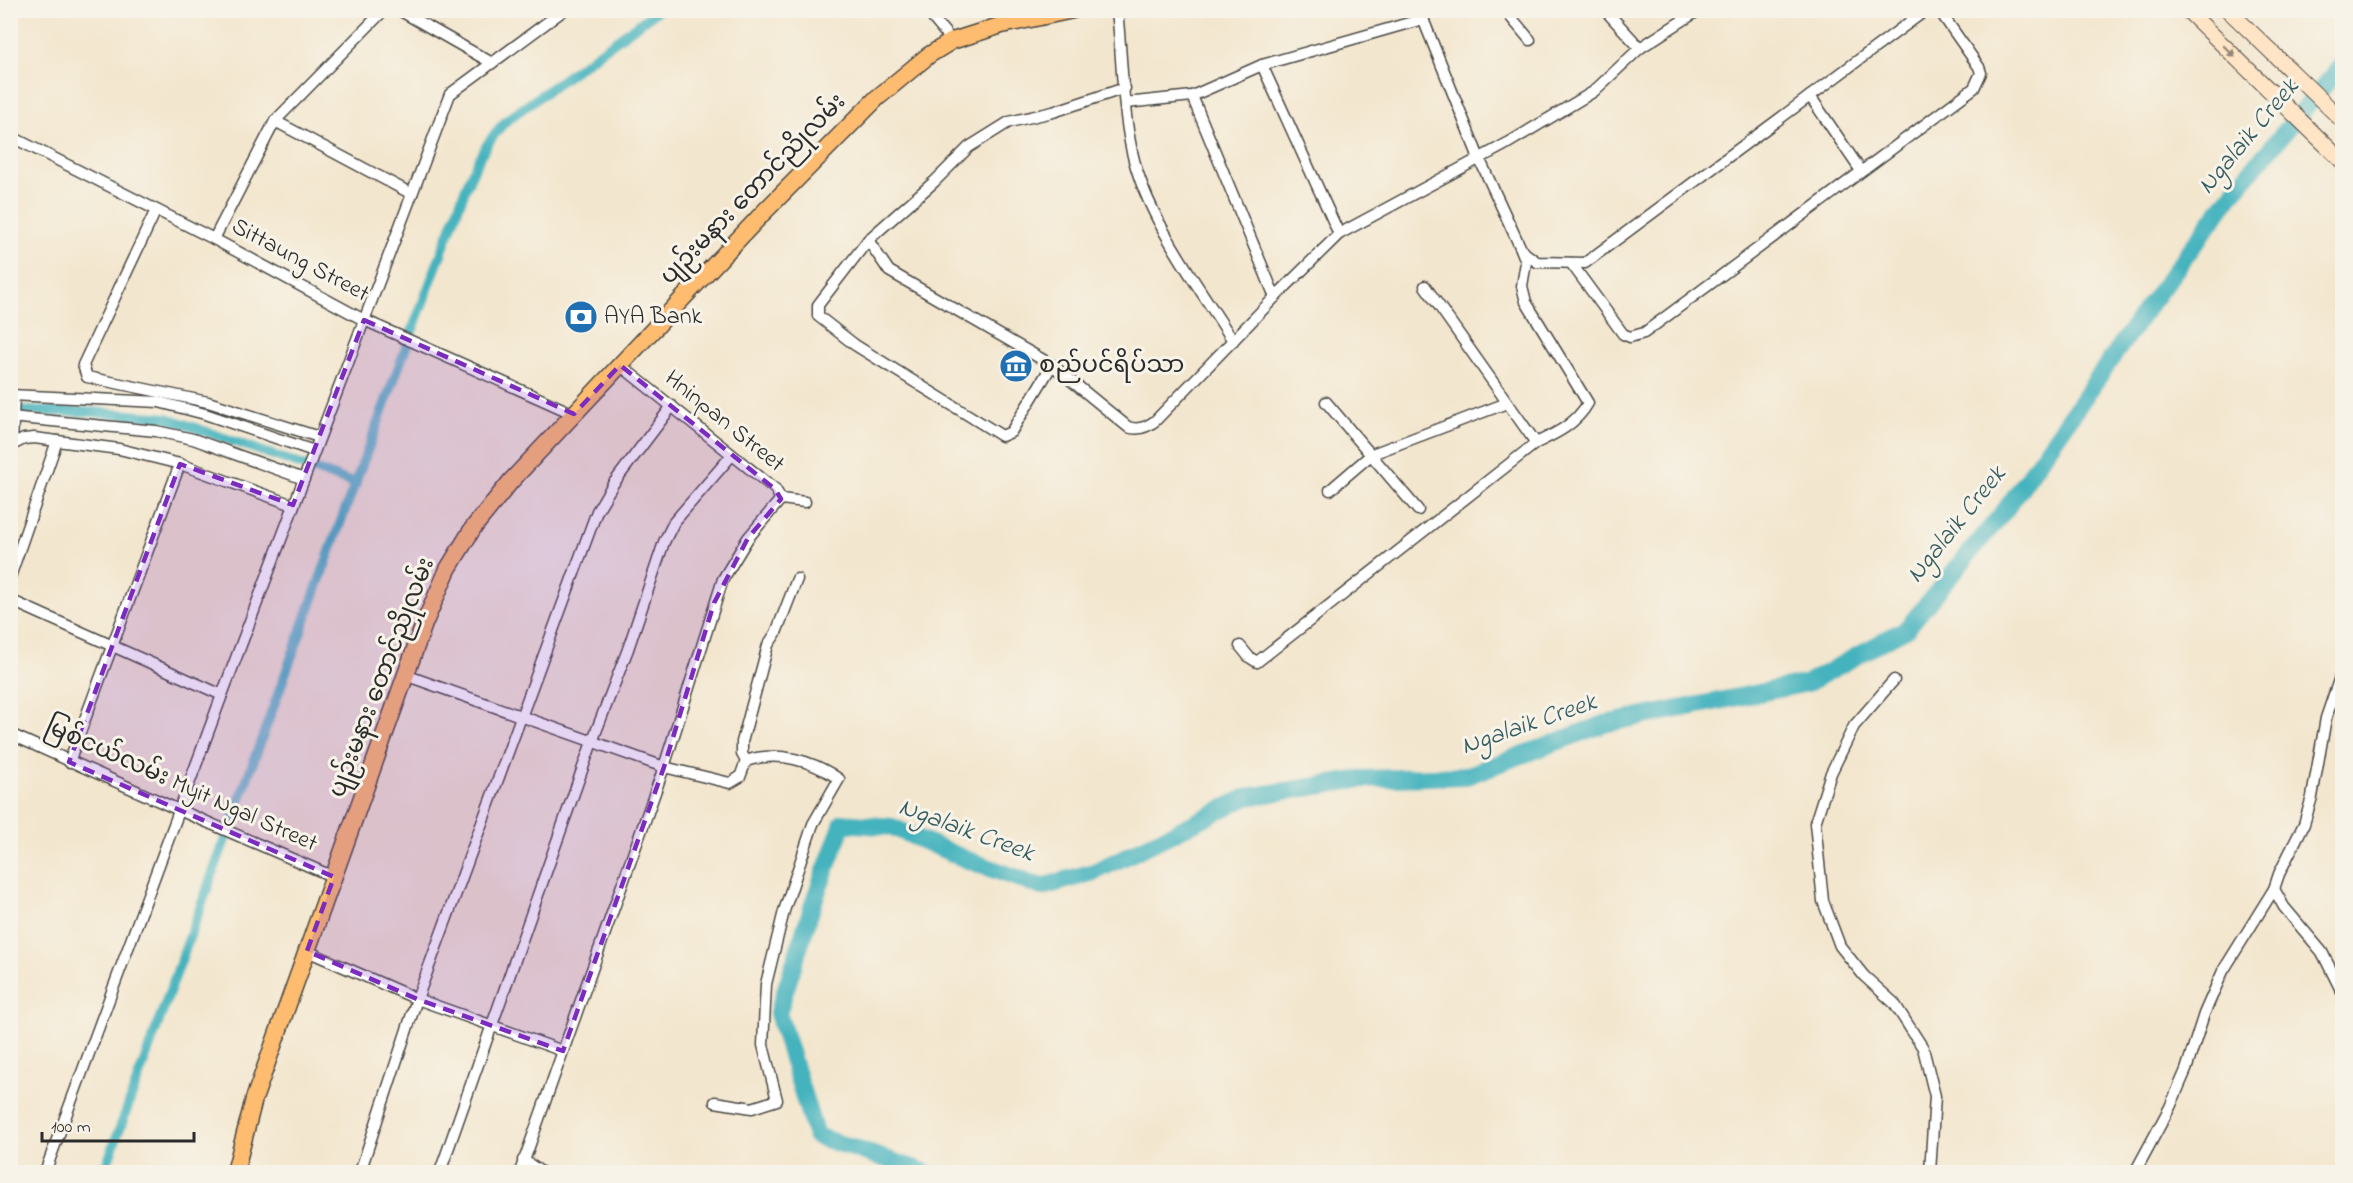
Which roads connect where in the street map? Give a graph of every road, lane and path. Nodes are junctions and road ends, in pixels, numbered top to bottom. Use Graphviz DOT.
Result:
graph roads {
  1 [pos="384,10"];
  2 [pos="399,10"];
  3 [pos="564,10"];
  4 [pos="926,10"];
  5 [pos="1073,10"];
  6 [pos="1117,10"];
  7 [pos="1505,10"];
  8 [pos="1605,10"];
  9 [pos="1699,10"];
  10 [pos="1926,10"];
  11 [pos="1939,10"];
  12 [pos="2187,10"];
  13 [pos="2228,10"];
  14 [pos="1426,15"];
  15 [pos="1530,40"];
  16 [pos="952,41"];
  17 [pos="1640,48"];
  18 [pos="492,63"];
  19 [pos="1262,65"];
  20 [pos="1125,88"];
  21 [pos="1192,96"];
  22 [pos="1810,96"];
  23 [pos="1126,103"];
  24 [pos="2343,120"];
  25 [pos="275,121"];
  26 [pos="10,136"];
  27 [pos="1479,158"];
  28 [pos="2343,161"];
  29 [pos="1861,171"];
  30 [pos="412,194"];
  31 [pos="156,210"];
  32 [pos="1340,234"];
  33 [pos="214,239"];
  34 [pos="868,240"];
  35 [pos="1522,251"];
  36 [pos="1571,263"];
  37 [pos="1425,286"];
  38 [pos="1275,297"];
  39 [pos="364,320"];
  40 [pos="1233,341"];
  41 [pos="620,365"];
  42 [pos="1052,365"];
  43 [pos="12,395"];
  44 [pos="1326,402"];
  45 [pos="1507,403"];
  46 [pos="672,406"];
  47 [pos="574,414"];
  48 [pos="11,417"];
  49 [pos="320,438"];
  50 [pos="57,441"];
  51 [pos="1536,443"];
  52 [pos="11,446"];
  53 [pos="1371,454"];
  54 [pos="313,455"];
  55 [pos="732,455"];
  56 [pos="180,464"];
  57 [pos="305,476"];
  58 [pos="1330,490"];
  59 [pos="781,499"];
  60 [pos="805,502"];
  61 [pos="293,505"];
  62 [pos="1418,510"];
  63 [pos="10,577"];
  64 [pos="797,579"];
  65 [pos="10,600"];
  66 [pos="113,645"];
  67 [pos="1240,646"];
  68 [pos="2343,671"];
  69 [pos="405,675"];
  70 [pos="1894,680"];
  71 [pos="222,695"];
  72 [pos="522,718"];
  73 [pos="10,734"];
  74 [pos="592,742"];
  75 [pos="746,761"];
  76 [pos="69,762"];
  77 [pos="664,767"];
  78 [pos="179,810"];
  79 [pos="334,877"];
  80 [pos="2274,889"];
  81 [pos="307,951"];
  82 [pos="2343,992"];
  83 [pos="417,999"];
  84 [pos="491,1026"];
  85 [pos="563,1051"];
  86 [pos="715,1102"];
  87 [pos="523,1160"];
  88 [pos="45,1173"];
  89 [pos="235,1173"];
  90 [pos="360,1173"];
  91 [pos="440,1173"];
  92 [pos="520,1173"];
  93 [pos="540,1173"];
  94 [pos="1930,1173"];
  95 [pos="2135,1173"];
  1 -- 25 [label="street"];
  2 -- 18 [label="street"];
  3 -- 18 [label="street"];
  4 -- 16 [label="street"];
  5 -- 16 [label="main road, ပျဉ်းမနား တောင်ညိုလမ်း"];
  6 -- 20 [label="street"];
  7 -- 15 [label="street"];
  8 -- 17 [label="street"];
  9 -- 17 [label="street"];
  10 -- 22 [label="street"];
  11 -- 29 [label="street"];
  12 -- 28 [label="main road, one-way"];
  13 -- 24 [label="main road"];
  14 -- 19 [label="street"];
  14 -- 27 [label="street"];
  16 -- 41 [label="main road, ပျဉ်းမနား တောင်ညိုလမ်း"];
  17 -- 27 [label="street"];
  18 -- 30 [label="street"];
  19 -- 21 [label="street"];
  19 -- 32 [label="street"];
  20 -- 23 [label="street"];
  20 -- 34 [label="street"];
  21 -- 23 [label="street"];
  21 -- 38 [label="street"];
  22 -- 29 [label="street"];
  22 -- 36 [label="street"];
  23 -- 40 [label="street"];
  25 -- 30 [label="street"];
  25 -- 33 [label="street"];
  26 -- 31 [label="street, Sittaung Street"];
  27 -- 32 [label="street"];
  27 -- 35 [label="street"];
  29 -- 36 [label="street"];
  30 -- 39 [label="street"];
  31 -- 33 [label="street, Sittaung Street"];
  31 -- 49 [label="street"];
  32 -- 38 [label="street"];
  33 -- 39 [label="street, Sittaung Street"];
  34 -- 42 [label="street"];
  34 -- 42 [label="street"];
  35 -- 36 [label="street"];
  35 -- 51 [label="street"];
  37 -- 45 [label="street"];
  38 -- 40 [label="street"];
  39 -- 47 [label="street, Sittaung Street"];
  39 -- 49 [label="street"];
  40 -- 42 [label="street"];
  41 -- 46 [label="street, Hninpan Street"];
  41 -- 47 [label="main road, ပျဉ်းမနား တောင်ညိုလမ်း"];
  43 -- 48 [label="street"];
  43 -- 54 [label="street"];
  44 -- 53 [label="street"];
  45 -- 51 [label="street"];
  45 -- 53 [label="street"];
  46 -- 55 [label="street, Hninpan Street"];
  46 -- 72 [label="street"];
  47 -- 69 [label="main road, ပျဉ်းမနား တောင်ညိုလမ်း"];
  48 -- 52 [label="street"];
  48 -- 57 [label="street"];
  49 -- 54 [label="street"];
  50 -- 52 [label="street"];
  50 -- 56 [label="street"];
  50 -- 63 [label="street"];
  51 -- 67 [label="street"];
  53 -- 58 [label="street"];
  53 -- 62 [label="street"];
  54 -- 57 [label="street"];
  55 -- 59 [label="street, Hninpan Street"];
  55 -- 74 [label="street"];
  56 -- 61 [label="street"];
  56 -- 66 [label="street"];
  57 -- 61 [label="street"];
  59 -- 60 [label="street, Hninpan Street"];
  59 -- 77 [label="street"];
  61 -- 71 [label="street"];
  64 -- 75 [label="street"];
  65 -- 66 [label="street"];
  66 -- 71 [label="street"];
  66 -- 76 [label="street"];
  68 -- 80 [label="street"];
  69 -- 72 [label="street"];
  69 -- 79 [label="main road, ပျဉ်းမနား တောင်ညိုလမ်း"];
  70 -- 94 [label="street"];
  71 -- 78 [label="street"];
  72 -- 74 [label="street"];
  72 -- 83 [label="street"];
  73 -- 76 [label="street, မြစ်ငယ်လမ်း Myit Ngal Street"];
  74 -- 77 [label="street"];
  74 -- 84 [label="street"];
  75 -- 77 [label="street"];
  75 -- 86 [label="street"];
  76 -- 78 [label="street, မြစ်ငယ်လမ်း Myit Ngal Street"];
  77 -- 85 [label="street"];
  78 -- 79 [label="street, မြစ်ငယ်လမ်း Myit Ngal Street"];
  78 -- 88 [label="street"];
  79 -- 81 [label="main road, ပျဉ်းမနား တောင်ညိုလမ်း"];
  80 -- 82 [label="street"];
  80 -- 95 [label="street"];
  81 -- 83 [label="street"];
  81 -- 89 [label="main road, ပျဉ်းမနား တောင်ညိုလမ်း"];
  83 -- 84 [label="street"];
  83 -- 90 [label="street"];
  84 -- 85 [label="street"];
  84 -- 91 [label="street"];
  85 -- 87 [label="street"];
  87 -- 92 [label="street"];
  87 -- 93 [label="street"];
}
